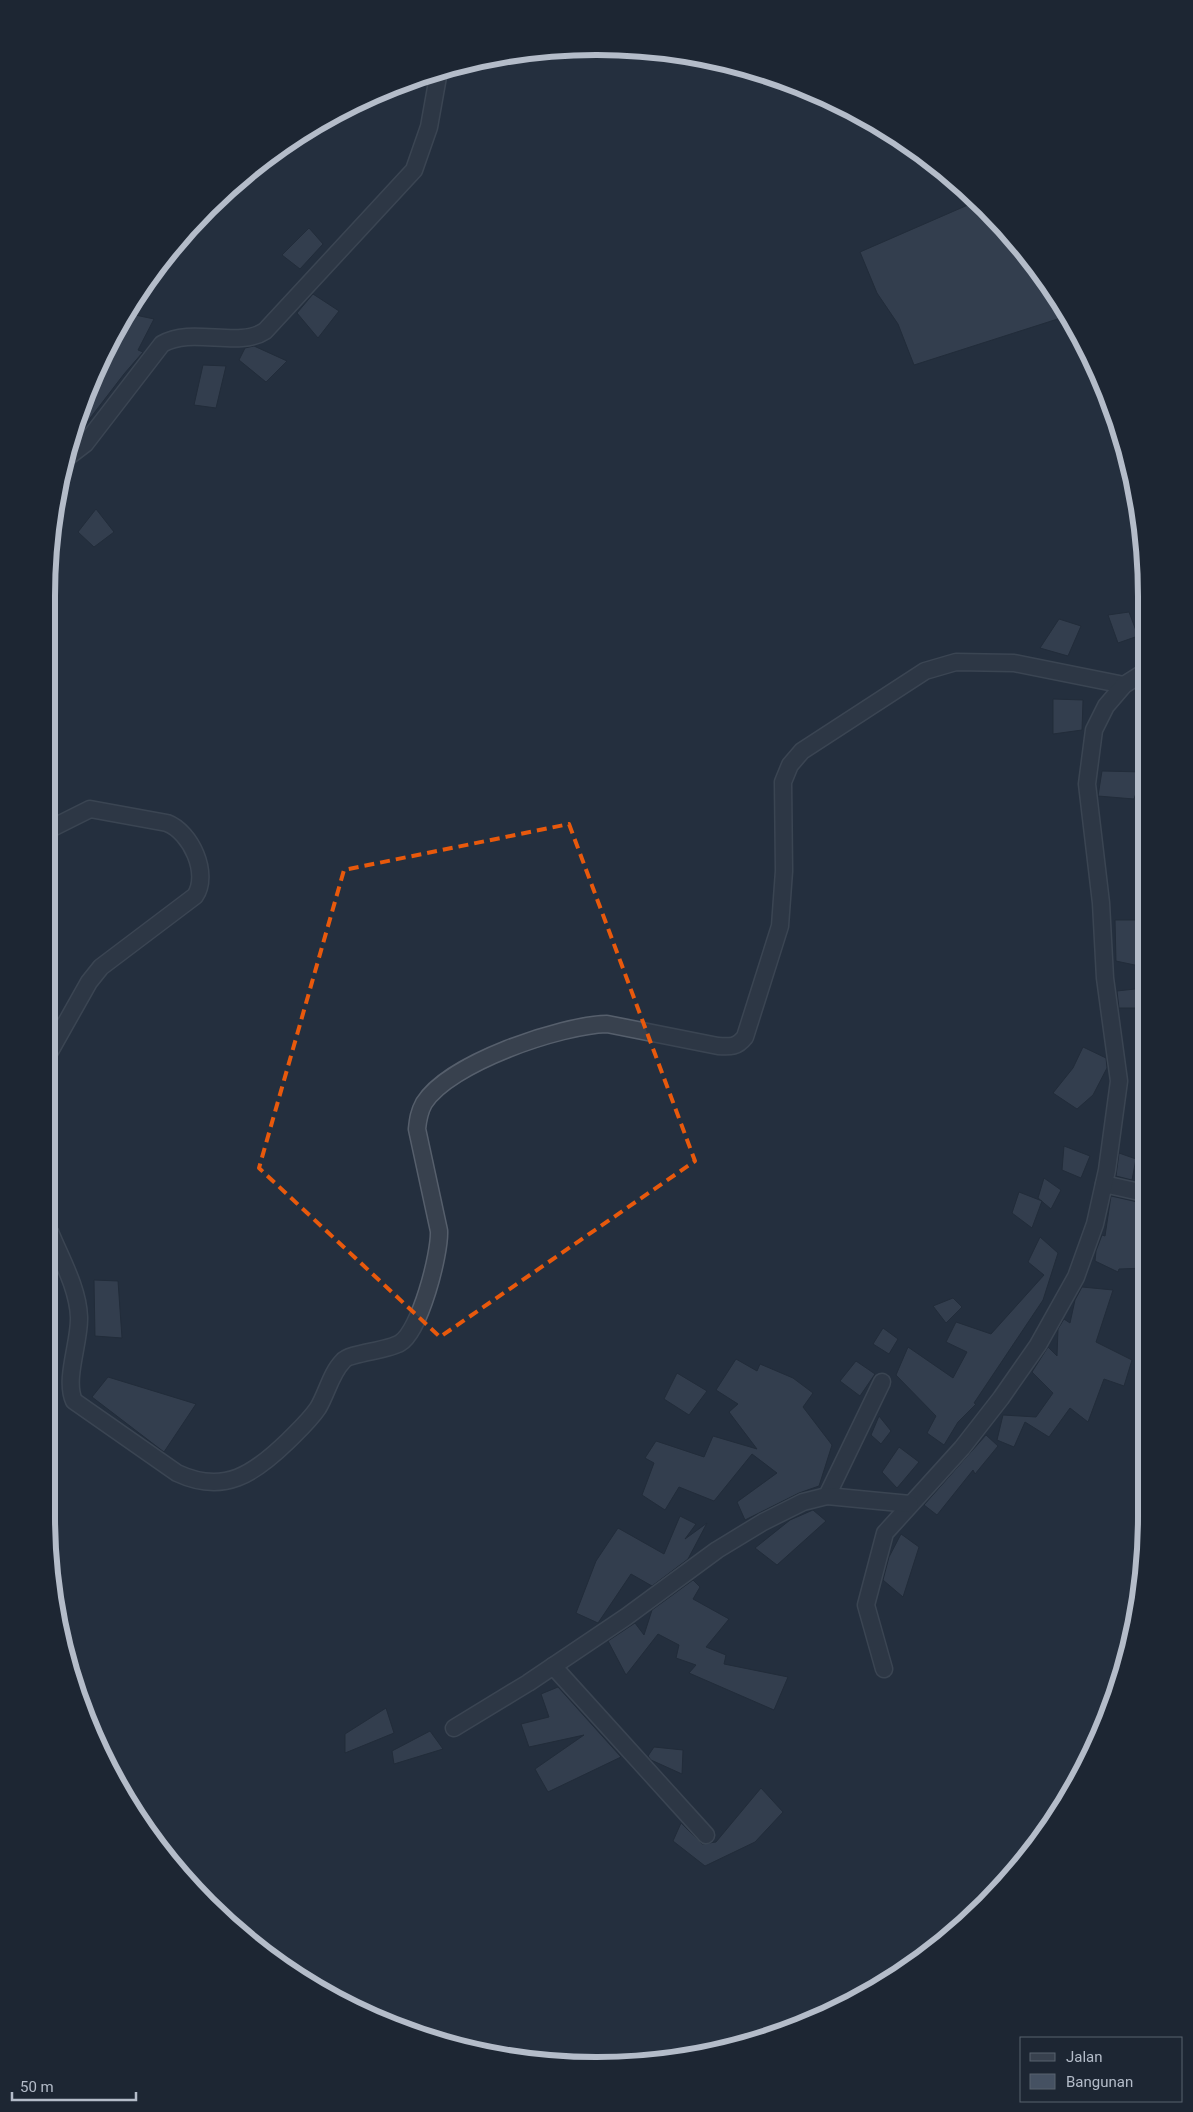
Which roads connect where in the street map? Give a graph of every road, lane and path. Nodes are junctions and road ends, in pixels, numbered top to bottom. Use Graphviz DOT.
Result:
graph roads {
  1 [pos="437,79"];
  2 [pos="74,452"];
  3 [pos="1138,676"];
  4 [pos="1124,684"];
  5 [pos="55,826"];
  6 [pos="55,1042"];
  7 [pos="1104,1184"];
  8 [pos="1138,1192"];
  9 [pos="55,1244"];
  10 [pos="882,1382"];
  11 [pos="827,1496"];
  12 [pos="910,1504"];
  13 [pos="553,1666"];
  14 [pos="884,1669"];
  15 [pos="454,1728"];
  16 [pos="706,1834"];
  1 -- 2 [label="street"];
  3 -- 4 [label="street"];
  4 -- 7 [label="street"];
  4 -- 9 [label="street"];
  5 -- 6 [label="street"];
  7 -- 8 [label="street"];
  7 -- 12 [label="street"];
  10 -- 11 [label="street"];
  11 -- 12 [label="street"];
  11 -- 13 [label="street"];
  12 -- 14 [label="street"];
  13 -- 15 [label="street"];
  13 -- 16 [label="street"];
}
